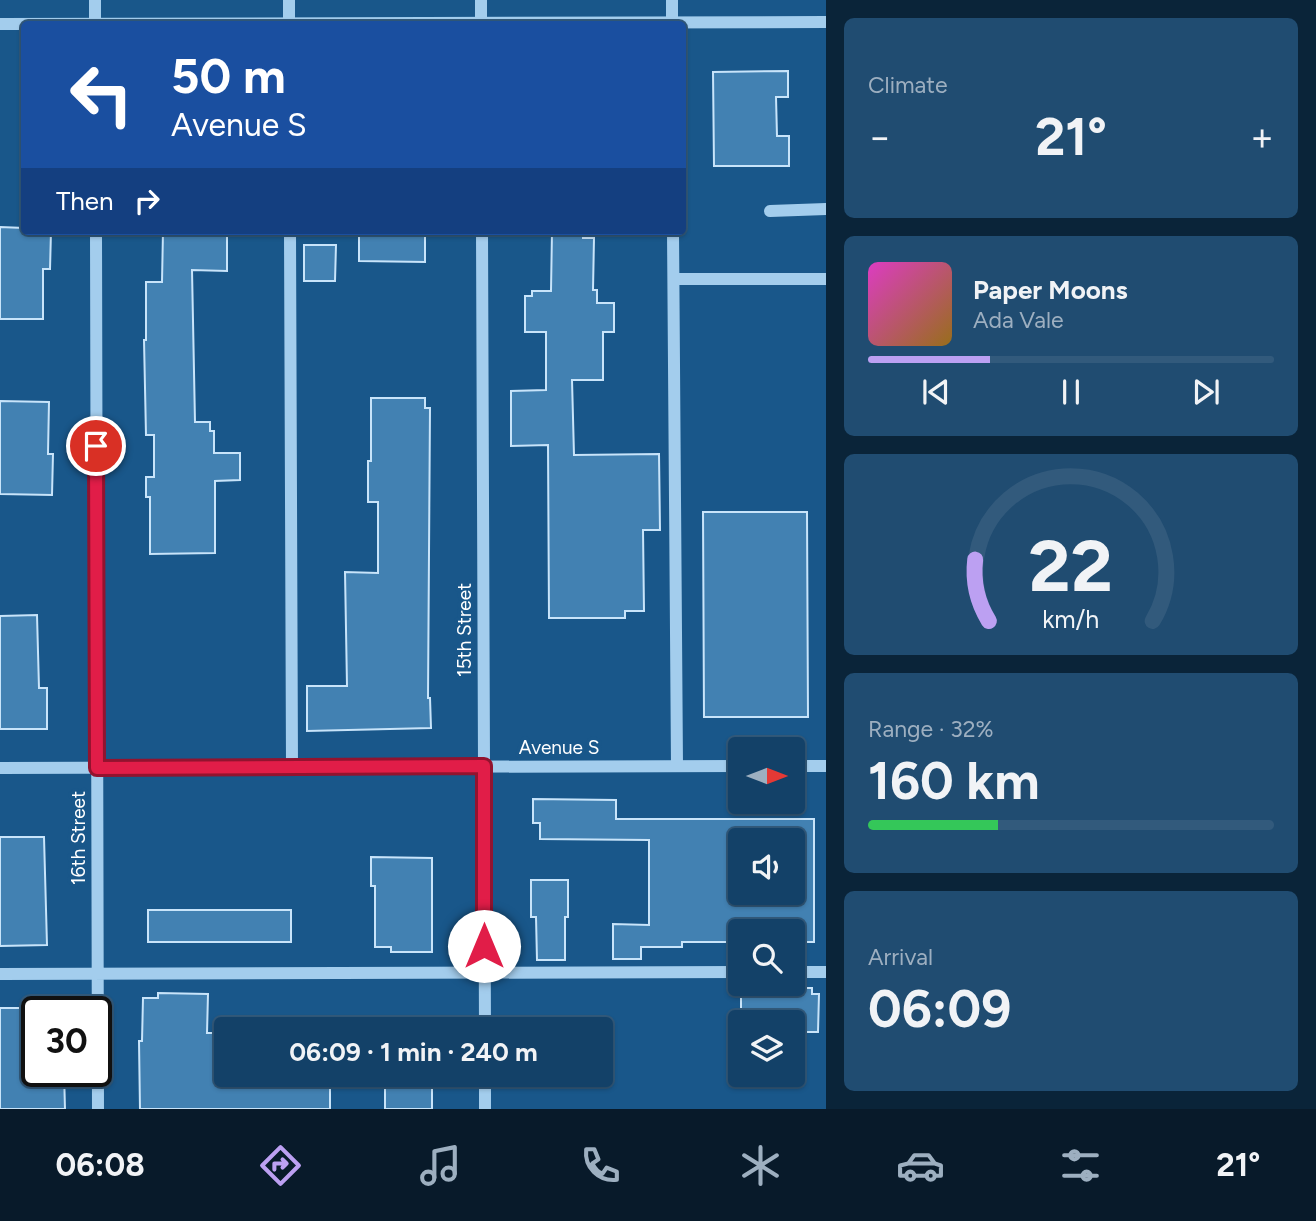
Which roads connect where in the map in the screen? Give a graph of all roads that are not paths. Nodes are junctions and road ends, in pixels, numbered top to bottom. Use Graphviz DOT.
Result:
graph roads {
  1 [pos="95,0"];
  2 [pos="289,0"];
  3 [pos="481,0"];
  4 [pos="672,0"];
  5 [pos="95,21"];
  6 [pos="289,21"];
  7 [pos="481,21"];
  8 [pos="672,21"];
  9 [pos="826,22"];
  10 [pos="686,23"];
  11 [pos="0,24"];
  12 [pos="21,24"];
  13 [pos="826,209"];
  14 [pos="770,211"];
  15 [pos="96,235"];
  16 [pos="290,235"];
  17 [pos="482,235"];
  18 [pos="673,235"];
  19 [pos="674,279"];
  20 [pos="826,279"];
  21 [pos="826,765"];
  22 [pos="484,766"];
  23 [pos="677,766"];
  24 [pos="728,766"];
  25 [pos="805,766"];
  26 [pos="292,767"];
  27 [pos="0,768"];
  28 [pos="97,768"];
  29 [pos="97,972"];
  30 [pos="484,972"];
  31 [pos="728,972"];
  32 [pos="805,972"];
  33 [pos="826,972"];
  34 [pos="0,974"];
  35 [pos="485,1017"];
  36 [pos="485,1087"];
  37 [pos="98,1109"];
  38 [pos="485,1109"];
  1 -- 5 [label="street"];
  2 -- 6 [label="street"];
  3 -- 7 [label="street"];
  4 -- 8 [label="street"];
  9 -- 10 [label="street"];
  11 -- 12 [label="street"];
  13 -- 14 [label="street"];
  15 -- 28 [label="street, 16th Street"];
  16 -- 26 [label="street"];
  17 -- 22 [label="street, 15th Street"];
  18 -- 19 [label="street"];
  19 -- 20 [label="street"];
  19 -- 23 [label="street"];
  21 -- 25 [label="street"];
  22 -- 23 [label="street, Avenue S"];
  22 -- 26 [label="street, Avenue S"];
  22 -- 30 [label="street, 15th Street"];
  23 -- 24 [label="street, Avenue S"];
  26 -- 28 [label="street, Avenue S"];
  27 -- 28 [label="street, Avenue S"];
  28 -- 29 [label="street, 16th Street"];
  29 -- 30 [label="street"];
  29 -- 34 [label="street"];
  29 -- 37 [label="street, 16th Street"];
  30 -- 31 [label="street"];
  30 -- 35 [label="street, 15th Street"];
  32 -- 33 [label="street"];
  36 -- 38 [label="street"];
}
